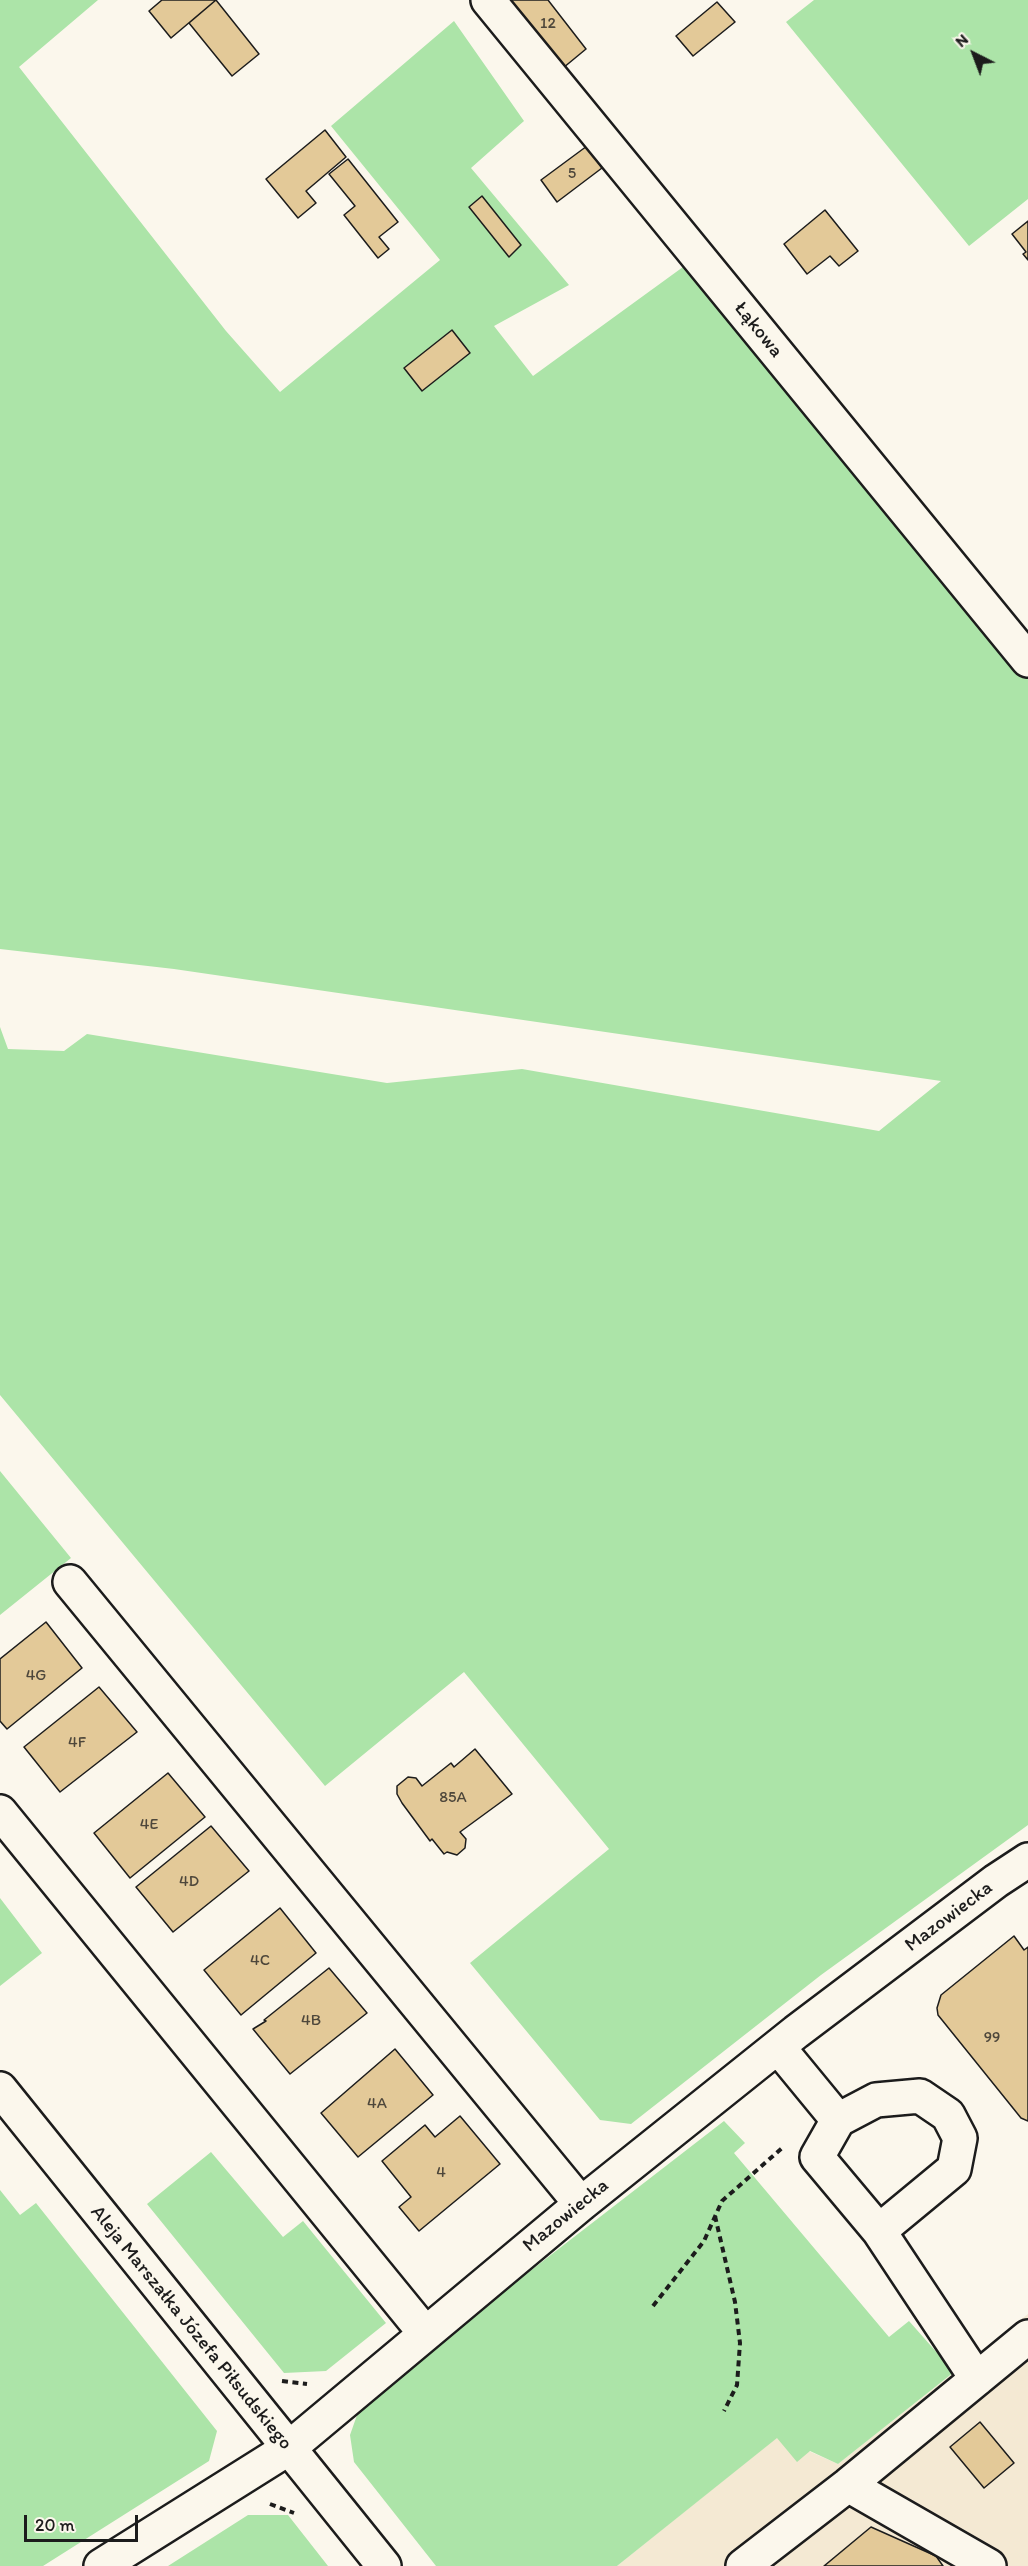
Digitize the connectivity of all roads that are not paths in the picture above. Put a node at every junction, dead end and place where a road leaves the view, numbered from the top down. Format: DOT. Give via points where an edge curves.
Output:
graph roads {
  1 [pos="488,0"];
  2 [pos="1028,660"];
  3 [pos="70,1582"];
  4 [pos="0,1812"];
  5 [pos="1028,1860"];
  6 [pos="778,2047"];
  7 [pos="0,2089"];
  8 [pos="838,2120"];
  9 [pos="581,2204"];
  10 [pos="879,2231"];
  11 [pos="425,2333"];
  12 [pos="1028,2337"];
  13 [pos="977,2379"];
  14 [pos="289,2448"];
  15 [pos="848,2485"];
  16 [pos="101,2566"];
  17 [pos="384,2566"];
  18 [pos="743,2566"];
  19 [pos="989,2566"];
  1 -- 2 [label="street, Łąkowa"];
  3 -- 9 [label="street"];
  4 -- 11 [label="street"];
  5 -- 6 [label="street, Mazowiecka"];
  6 -- 8 [label="street"];
  6 -- 9 [label="street, Mazowiecka"];
  7 -- 14 [label="street, Aleja Marszałka Józefa Piłsudskiego"];
  8 -- 10 [label="street" via="817,2157"];
  8 -- 10 [label="street" via="876,2100 920,2096 948,2115 960,2138 954,2169"];
  9 -- 11 [label="street, Mazowiecka"];
  10 -- 13 [label="street"];
  11 -- 14 [label="street, Mazowiecka"];
  12 -- 13 [label="street"];
  13 -- 15 [label="street"];
  14 -- 16 [label="street, Mazowiecka"];
  14 -- 17 [label="street, Aleja Marszałka Józefa Piłsudskiego"];
  15 -- 18 [label="street"];
  15 -- 19 [label="street"];
}
